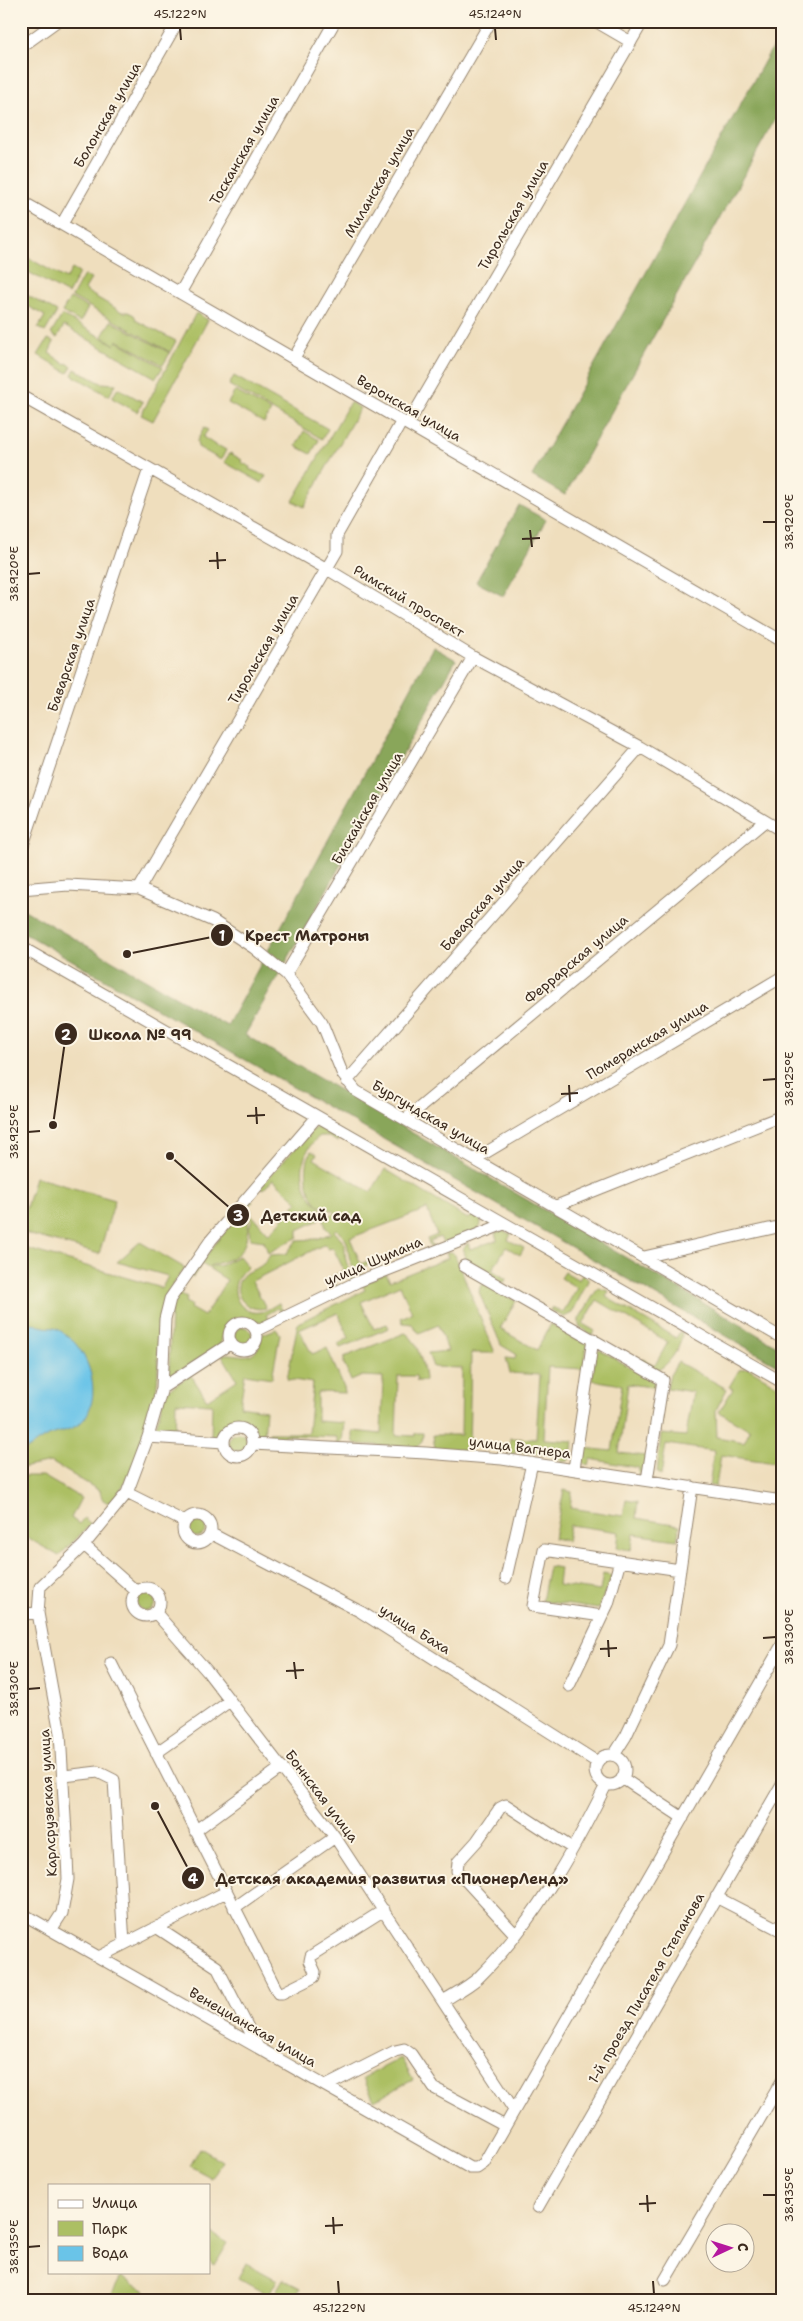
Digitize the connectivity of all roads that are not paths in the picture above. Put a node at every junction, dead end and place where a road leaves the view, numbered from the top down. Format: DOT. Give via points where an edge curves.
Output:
graph roads {
  1 [pos="57,21"];
  2 [pos="178,21"];
  3 [pos="335,21"];
  4 [pos="491,21"];
  5 [pos="595,21"];
  6 [pos="643,21"];
  7 [pos="631,42"];
  8 [pos="21,47"];
  9 [pos="21,201"];
  10 [pos="62,224"];
  11 [pos="180,293"];
  12 [pos="294,358"];
  13 [pos="21,396"];
  14 [pos="405,423"];
  15 [pos="149,469"];
  16 [pos="326,570"];
  17 [pos="782,641"];
  18 [pos="473,657"];
  19 [pos="640,747"];
  20 [pos="765,821"];
  21 [pos="782,830"];
  22 [pos="21,851"];
  23 [pos="21,889"];
  24 [pos="139,889"];
  25 [pos="21,947"];
  26 [pos="286,974"];
  27 [pos="782,977"];
  28 [pos="347,1081"];
  29 [pos="782,1116"];
  30 [pos="316,1118"];
  31 [pos="406,1119"];
  32 [pos="475,1159"];
  33 [pos="556,1206"];
  34 [pos="504,1224"];
  35 [pos="782,1226"];
  36 [pos="644,1257"];
  37 [pos="464,1266"];
  38 [pos="782,1327"];
  39 [pos="766,1329"];
  40 [pos="256,1332"];
  41 [pos="782,1338"];
  42 [pos="593,1339"];
  43 [pos="231,1343"];
  44 [pos="782,1382"];
  45 [pos="162,1388"];
  46 [pos="148,1438"];
  47 [pos="224,1442"];
  48 [pos="252,1444"];
  49 [pos="532,1463"];
  50 [pos="574,1469"];
  51 [pos="647,1480"];
  52 [pos="692,1487"];
  53 [pos="127,1493"];
  54 [pos="782,1501"];
  55 [pos="185,1522"];
  56 [pos="210,1533"];
  57 [pos="84,1545"];
  58 [pos="620,1561"];
  59 [pos="680,1570"];
  60 [pos="506,1578"];
  61 [pos="136,1591"];
  62 [pos="155,1612"];
  63 [pos="38,1613"];
  64 [pos="21,1614"];
  65 [pos="602,1616"];
  66 [pos="782,1645"];
  67 [pos="111,1663"];
  68 [pos="569,1686"];
  69 [pos="230,1701"];
  70 [pos="156,1753"];
  71 [pos="614,1755"];
  72 [pos="597,1762"];
  73 [pos="282,1768"];
  74 [pos="64,1776"];
  75 [pos="622,1778"];
  76 [pos="782,1784"];
  77 [pos="606,1785"];
  78 [pos="683,1818"];
  79 [pos="196,1831"];
  80 [pos="335,1837"];
  81 [pos="572,1848"];
  82 [pos="226,1892"];
  83 [pos="716,1897"];
  84 [pos="234,1908"];
  85 [pos="384,1910"];
  86 [pos="21,1913"];
  87 [pos="156,1928"];
  88 [pos="51,1930"];
  89 [pos="782,1932"];
  90 [pos="515,1934"];
  91 [pos="124,1944"];
  92 [pos="99,1957"];
  93 [pos="443,2001"];
  94 [pos="258,2047"];
  95 [pos="782,2081"];
  96 [pos="326,2086"];
  97 [pos="514,2110"];
  98 [pos="505,2126"];
  99 [pos="538,2207"];
  100 [pos="665,2280"];
  1 -- 8 [label="street"];
  2 -- 10 [label="street, Болонская улица"];
  3 -- 11 [label="street, Тосканская улица"];
  4 -- 12 [label="street, Миланская улица"];
  5 -- 7 [label="street"];
  6 -- 7 [label="street, Тирольская улица"];
  7 -- 14 [label="street, Тирольская улица"];
  9 -- 10 [label="street, Веронская улица"];
  10 -- 11 [label="street, Веронская улица"];
  11 -- 12 [label="street, Веронская улица"];
  12 -- 14 [label="street, Веронская улица"];
  13 -- 15 [label="street, Римский проспект"];
  14 -- 16 [label="street, Тирольская улица" via="337,535 338,548"];
  14 -- 17 [label="street, Веронская улица"];
  15 -- 16 [label="street, Римский проспект"];
  15 -- 22 [label="street, Баварская улица"];
  16 -- 18 [label="street, Римский проспект"];
  16 -- 24 [label="street, Тирольская улица"];
  18 -- 19 [label="street, Римский проспект"];
  18 -- 26 [label="street, Бискайская улица"];
  19 -- 20 [label="street, Римский проспект"];
  19 -- 28 [label="street, Баварская улица"];
  20 -- 21 [label="street, Римский проспект"];
  20 -- 31 [label="street, Феррарская улица"];
  23 -- 24 [label="street, Бургундская улица" via="68,885"];
  24 -- 26 [label="street, Бургундская улица" via="213,920"];
  25 -- 30 [label="street"];
  26 -- 28 [label="street, Бургундская улица" via="322,1023"];
  27 -- 32 [label="street, Померанская улица"];
  28 -- 31 [label="street, Бургундская улица" via="356,1091"];
  29 -- 33 [label="street"];
  30 -- 34 [label="street"];
  30 -- 45 [label="street" via="211,1240 170,1299 165,1319"];
  31 -- 32 [label="street, Бургундская улица"];
  32 -- 33 [label="street, Бургундская улица"];
  33 -- 36 [label="street, Бургундская улица"];
  34 -- 40 [label="street, улица Шумана" via="357,1282"];
  34 -- 44 [label="street"];
  35 -- 36 [label="street"];
  36 -- 39 [label="street, Бургундская улица"];
  37 -- 42 [label="street"];
  38 -- 39 [label="street"];
  39 -- 41 [label="street, Бургундская улица"];
  40 -- 43 [label="street" via="256,1341 251,1348 242,1350"];
  40 -- 43 [label="street" via="251,1324 238,1324 229,1334"];
  42 -- 50 [label="street"];
  42 -- 51 [label="street" via="663,1380"];
  43 -- 45 [label="street"];
  45 -- 46 [label="street"];
  46 -- 47 [label="street"];
  46 -- 53 [label="street"];
  47 -- 48 [label="street" via="229,1453 237,1456 246,1454"];
  47 -- 48 [label="street" via="228,1432 241,1429 249,1434"];
  48 -- 49 [label="street, улица Вагнера" via="426,1452"];
  49 -- 50 [label="street, улица Вагнера"];
  49 -- 60 [label="street"];
  50 -- 51 [label="street, улица Вагнера"];
  51 -- 52 [label="street, улица Вагнера"];
  52 -- 54 [label="street, улица Вагнера"];
  52 -- 59 [label="street"];
  53 -- 55 [label="street"];
  53 -- 57 [label="street"];
  55 -- 56 [label="street" via="191,1516 204,1517 210,1524"];
  55 -- 56 [label="street" via="185,1536 192,1542 205,1540"];
  56 -- 72 [label="street, улица Баха" via="361,1612"];
  57 -- 61 [label="street"];
  57 -- 63 [label="street" via="40,1587"];
  58 -- 59 [label="street"];
  58 -- 65 [label="street"];
  58 -- 65 [label="street" via="544,1550 533,1606"];
  59 -- 71 [label="street" via="669,1646"];
  61 -- 62 [label="street" via="144,1588 157,1593 160,1601"];
  61 -- 62 [label="street" via="132,1604 136,1612 145,1616"];
  62 -- 69 [label="street, Боннская улица"];
  63 -- 64 [label="street"];
  63 -- 74 [label="street, Карлсруэвская улица" via="55,1698"];
  65 -- 68 [label="street"];
  66 -- 78 [label="street"];
  67 -- 70 [label="street"];
  69 -- 70 [label="street"];
  69 -- 73 [label="street, Боннская улица"];
  70 -- 79 [label="street"];
  71 -- 72 [label="street" via="604,1756"];
  71 -- 75 [label="street" via="624,1765"];
  72 -- 77 [label="street" via="596,1775"];
  73 -- 79 [label="street"];
  73 -- 80 [label="street, Боннская улица"];
  74 -- 88 [label="street, Карлсруэвская улица" via="68,1879 62,1913"];
  74 -- 91 [label="street" via="98,1772 114,1780"];
  75 -- 77 [label="street" via="615,1784"];
  75 -- 78 [label="street"];
  76 -- 83 [label="street, 1-й проезд Писателя Степанова"];
  77 -- 81 [label="street"];
  78 -- 97 [label="street"];
  79 -- 82 [label="street"];
  80 -- 84 [label="street"];
  80 -- 85 [label="street, Боннская улица"];
  81 -- 90 [label="street" via="532,1913"];
  81 -- 90 [label="street" via="506,1805 458,1862 457,1871"];
  82 -- 84 [label="street"];
  82 -- 87 [label="street"];
  83 -- 89 [label="street"];
  83 -- 99 [label="street, 1-й проезд Писателя Степанова"];
  84 -- 85 [label="street" via="278,1993 314,1977 311,1956"];
  85 -- 93 [label="street, Боннская улица"];
  86 -- 88 [label="street, Венецианская улица"];
  87 -- 91 [label="street"];
  87 -- 94 [label="street" via="217,1967"];
  88 -- 92 [label="street, Венецианская улица"];
  90 -- 93 [label="street" via="477,1979"];
  91 -- 92 [label="street"];
  92 -- 94 [label="street, Венецианская улица"];
  93 -- 97 [label="street, Боннская улица"];
  94 -- 96 [label="street, Венецианская улица"];
  95 -- 100 [label="street"];
  96 -- 98 [label="street" via="404,2049 434,2088"];
  96 -- 98 [label="street, Венецианская улица" via="470,2168 484,2163"];
  97 -- 98 [label="street"];
}
